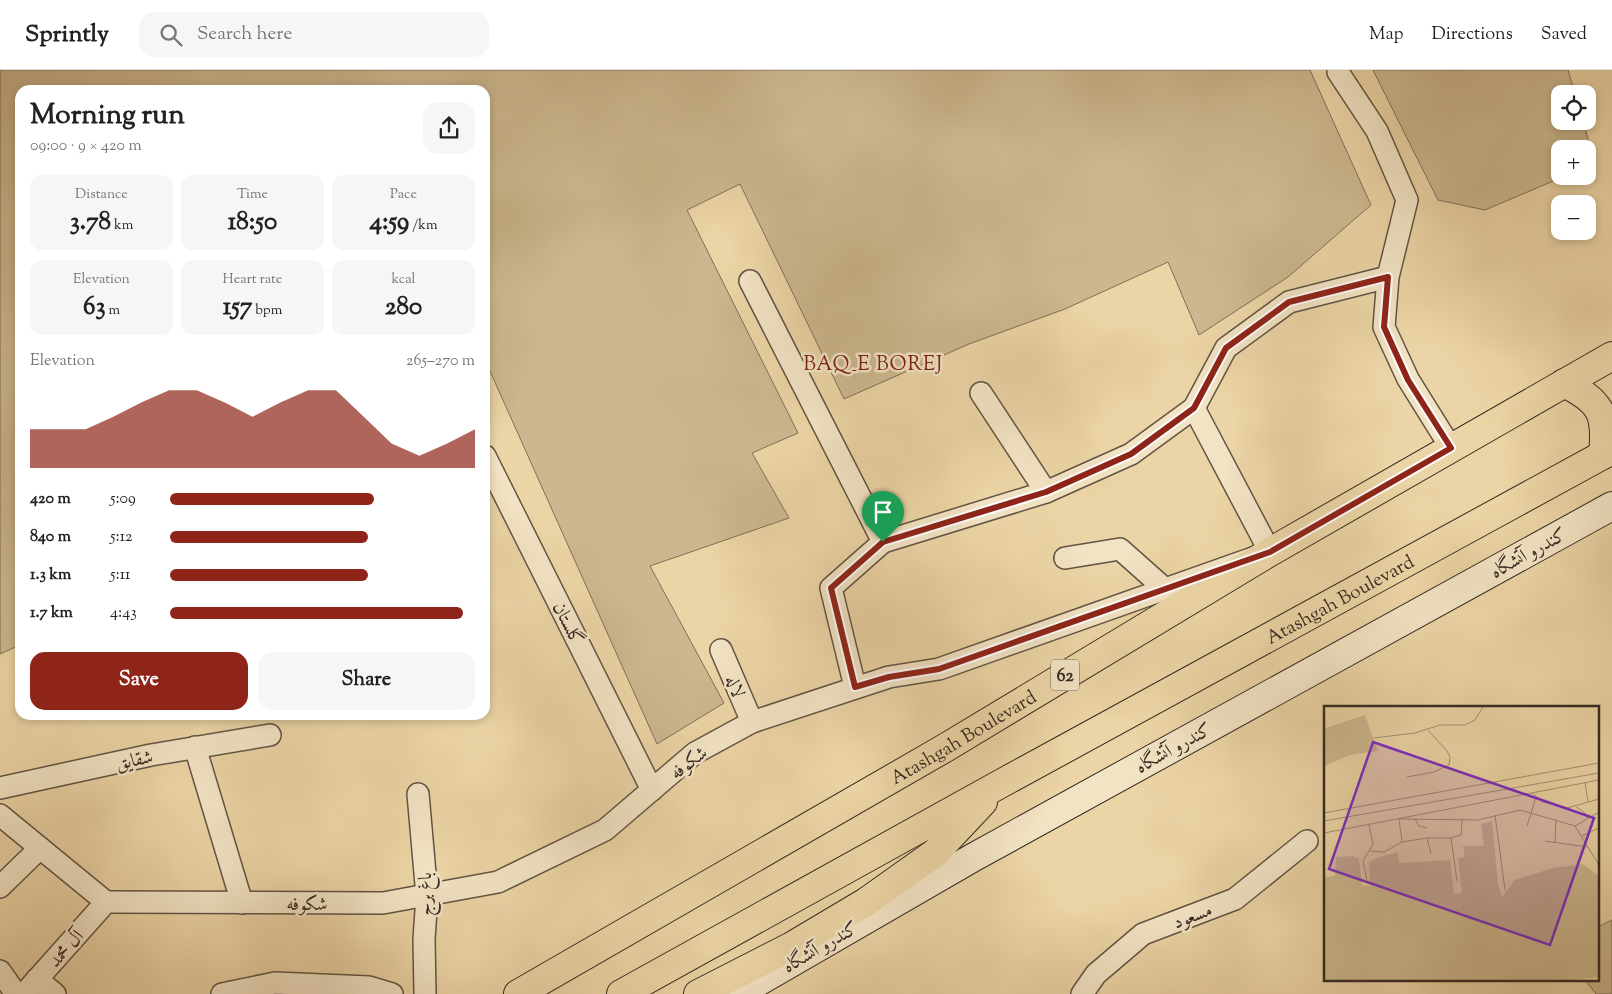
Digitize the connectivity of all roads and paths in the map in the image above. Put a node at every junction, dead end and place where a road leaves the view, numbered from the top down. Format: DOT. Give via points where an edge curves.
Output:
graph roads {
  1 [pos="1338,72"];
  2 [pos="1388,277"];
  3 [pos="750,281"];
  4 [pos="1612,356"];
  5 [pos="1564,383"];
  6 [pos="981,393"];
  7 [pos="1194,408"];
  8 [pos="1451,448"];
  9 [pos="1607,453"];
  10 [pos="490,466"];
  11 [pos="1046,492"];
  12 [pos="1612,506"];
  13 [pos="883,542"];
  14 [pos="1270,552"];
  15 [pos="1066,558"];
  16 [pos="1165,589"];
  17 [pos="721,650"];
  18 [pos="855,687"];
  19 [pos="752,722"];
  20 [pos="270,735"];
  21 [pos="195,747"];
  22 [pos="1002,783"];
  23 [pos="0,788"];
  24 [pos="652,790"];
  25 [pos="418,794"];
  26 [pos="0,815"];
  27 [pos="1307,841"];
  28 [pos="40,848"];
  29 [pos="0,887"];
  30 [pos="427,896"];
  31 [pos="106,902"];
  32 [pos="242,903"];
  33 [pos="0,971"];
  34 [pos="31,987"];
  35 [pos="16,994"];
  36 [pos="55,994"];
  37 [pos="222,994"];
  38 [pos="392,994"];
  39 [pos="425,994"];
  40 [pos="518,994"];
  41 [pos="621,994"];
  42 [pos="698,994"];
  43 [pos="737,994"];
  44 [pos="1082,994"];
  1 -- 2 [label="street" via="1377,131 1407,200"];
  2 -- 7 [label="street" via="1289,302 1226,348"];
  2 -- 8 [label="street" via="1384,327 1408,380"];
  3 -- 13 [label="street"];
  4 -- 5 [label="main road, Atashgah Boulevard / 62"];
  5 -- 8 [label="main road, Atashgah Boulevard / 62"];
  5 -- 9 [label="main road" via="1584,393 1598,407"];
  6 -- 11 [label="street"];
  7 -- 11 [label="street" via="1131,454"];
  7 -- 14 [label="street"];
  8 -- 14 [label="main road, Atashgah Boulevard / 62"];
  9 -- 22 [label="main road, Atashgah Boulevard"];
  10 -- 24 [label="street, گلستان"];
  11 -- 13 [label="street"];
  12 -- 43 [label="main road, کندرو آتشگاه" via="974,857"];
  13 -- 18 [label="street" via="831,588"];
  14 -- 16 [label="street, شکوفه"];
  14 -- 40 [label="main road, Atashgah Boulevard / 62" via="945,748"];
  15 -- 16 [label="street" via="1120,549"];
  16 -- 18 [label="street, شکوفه" via="939,669 889,677"];
  17 -- 19 [label="street, لاله"];
  18 -- 19 [label="street, شکوفه"];
  19 -- 24 [label="street, شکوفه" via="695,753"];
  20 -- 21 [label="street, شقایق"];
  21 -- 23 [label="street, شقایق"];
  21 -- 32 [label="street"];
  22 -- 41 [label="main road, Atashgah Boulevard"];
  22 -- 42 [label="main road" via="935,853 866,902 792,946"];
  24 -- 30 [label="street, شکوفه" via="605,830 498,882"];
  25 -- 30 [label="street, باغ برج"];
  26 -- 28 [label="street"];
  27 -- 44 [label="street, مسعود" via="1235,899 1143,934 1096,974"];
  28 -- 29 [label="street"];
  28 -- 31 [label="street"];
  30 -- 32 [label="street, شکوفه" via="383,903"];
  30 -- 39 [label="street, باغ برج"];
  31 -- 32 [label="street, شکوفه"];
  31 -- 34 [label="street, آل محمد"];
  33 -- 35 [label="street"];
  34 -- 36 [label="street"];
  37 -- 38 [label="street" via="275,982 369,987"];
}
